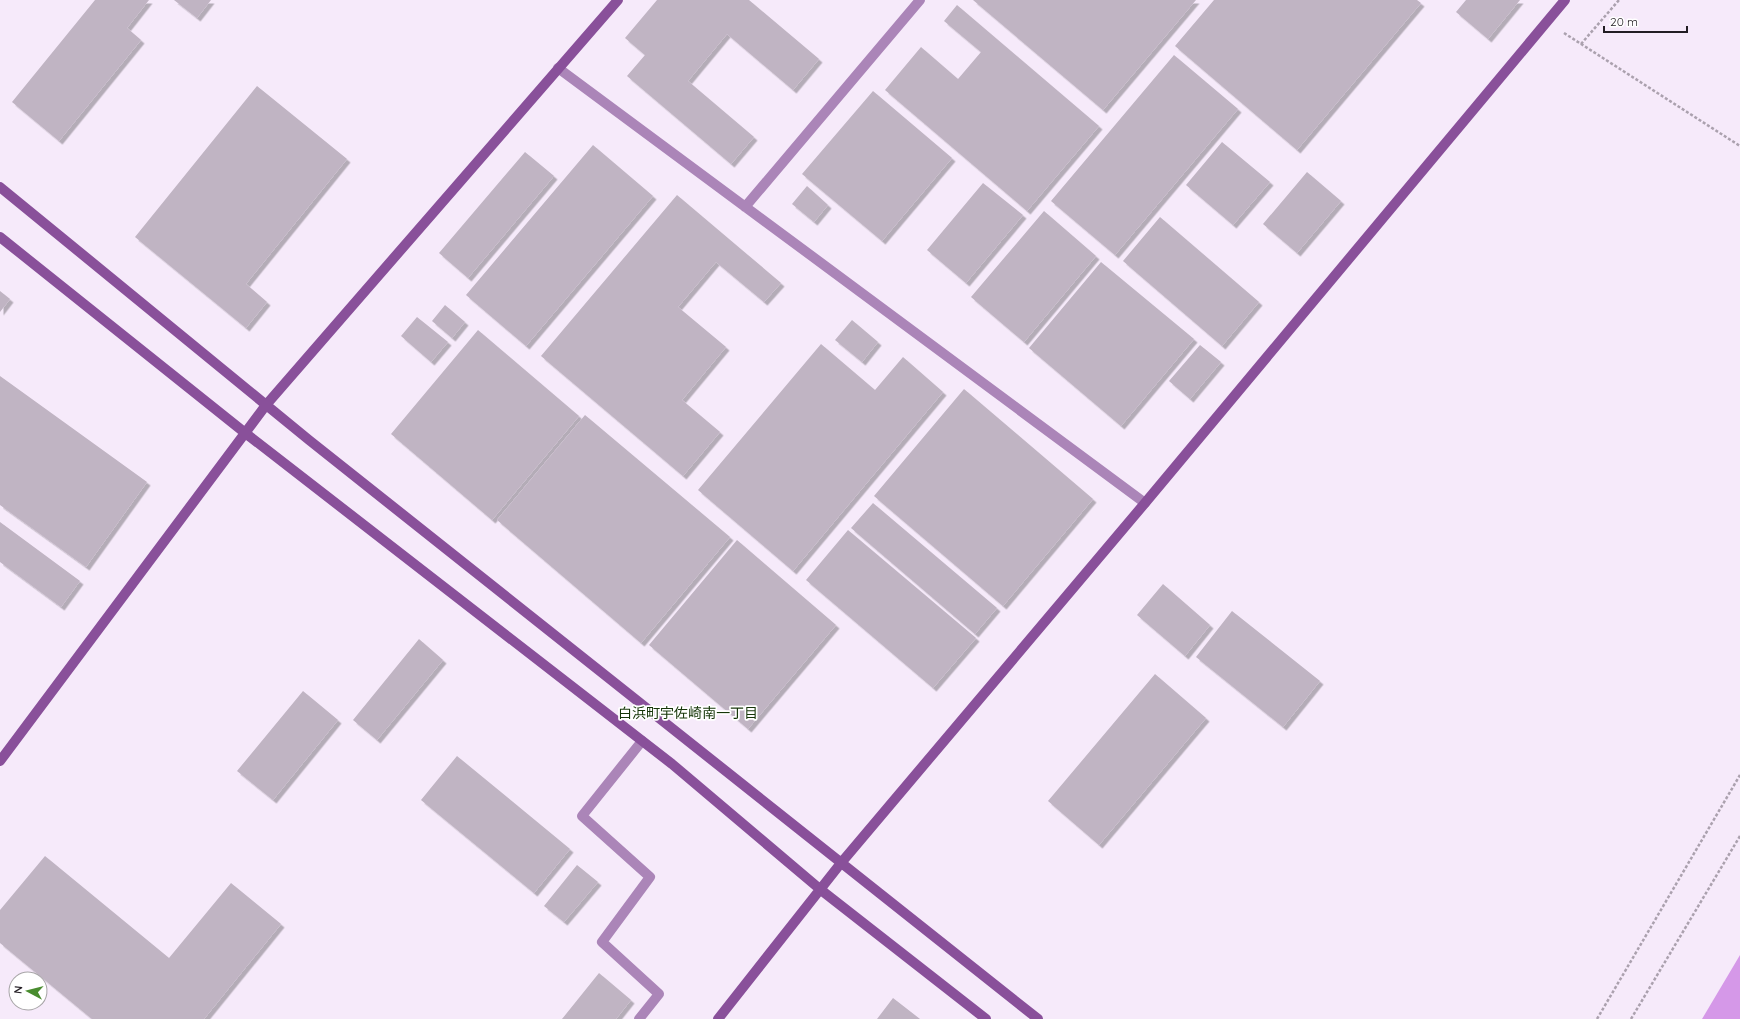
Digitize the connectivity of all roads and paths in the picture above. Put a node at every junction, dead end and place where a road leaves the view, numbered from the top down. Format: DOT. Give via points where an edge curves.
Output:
graph roads {
  1 [pos="920,0"];
  2 [pos="1565,0"];
  3 [pos="1619,0"];
  4 [pos="612,2"];
  5 [pos="1546,22"];
  6 [pos="1581,44"];
  7 [pos="558,68"];
  8 [pos="1740,146"];
  9 [pos="0,186"];
  10 [pos="745,207"];
  11 [pos="0,237"];
  12 [pos="266,405"];
  13 [pos="244,432"];
  14 [pos="1145,503"];
  15 [pos="642,741"];
  16 [pos="0,761"];
  17 [pos="1740,775"];
  18 [pos="1740,836"];
  19 [pos="841,863"];
  20 [pos="821,890"];
  21 [pos="639,1019"];
  22 [pos="718,1019"];
  23 [pos="986,1019"];
  24 [pos="1038,1019"];
  25 [pos="1597,1019"];
  26 [pos="1631,1019"];
  1 -- 10 [label="street"];
  2 -- 5 [label="street"];
  3 -- 6 [label="path"];
  4 -- 7 [label="street"];
  5 -- 6 [label="path"];
  5 -- 14 [label="street"];
  6 -- 8 [label="path"];
  7 -- 10 [label="street"];
  7 -- 12 [label="street"];
  9 -- 12 [label="street"];
  10 -- 14 [label="street"];
  11 -- 13 [label="street"];
  12 -- 13 [label="street"];
  12 -- 19 [label="street"];
  13 -- 15 [label="street"];
  13 -- 16 [label="street"];
  14 -- 19 [label="street"];
  15 -- 20 [label="street"];
  15 -- 21 [label="street" via="582,816 650,876 602,942 659,994"];
  17 -- 25 [label="path"];
  18 -- 26 [label="path"];
  19 -- 20 [label="street"];
  19 -- 24 [label="street"];
  20 -- 22 [label="street"];
  20 -- 23 [label="street"];
}
